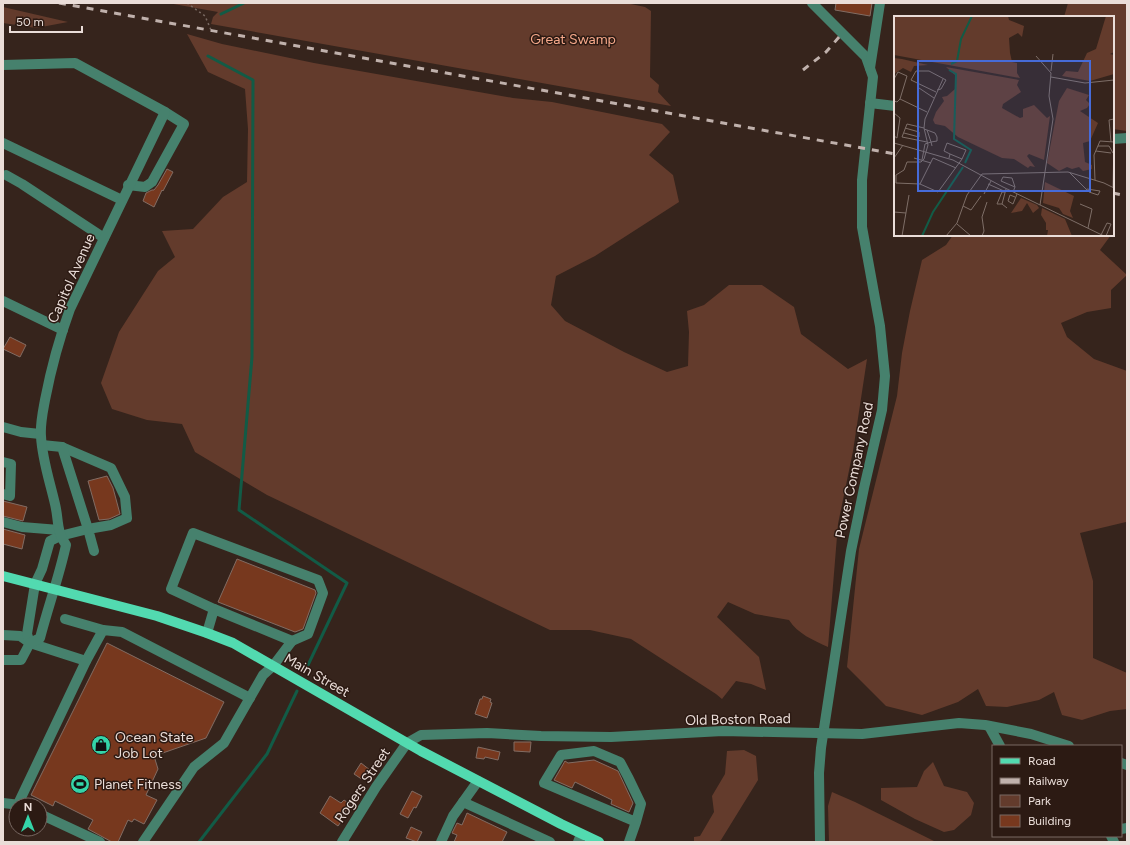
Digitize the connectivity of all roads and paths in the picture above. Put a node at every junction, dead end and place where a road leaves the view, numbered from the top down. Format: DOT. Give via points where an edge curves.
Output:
graph roads {
  1 [pos="187,3"];
  2 [pos="812,3"];
  3 [pos="880,3"];
  4 [pos="210,30"];
  5 [pos="3,65"];
  6 [pos="870,68"];
  7 [pos="870,103"];
  8 [pos="894,106"];
  9 [pos="165,112"];
  10 [pos="1127,138"];
  11 [pos="1114,139"];
  12 [pos="3,143"];
  13 [pos="6,175"];
  14 [pos="128,185"];
  15 [pos="122,200"];
  16 [pos="104,238"];
  17 [pos="3,301"];
  18 [pos="63,330"];
  19 [pos="3,427"];
  20 [pos="40,434"];
  21 [pos="42,445"];
  22 [pos="62,447"];
  23 [pos="3,462"];
  24 [pos="3,494"];
  25 [pos="3,522"];
  26 [pos="88,529"];
  27 [pos="59,533"];
  28 [pos="94,551"];
  29 [pos="3,576"];
  30 [pos="35,584"];
  31 [pos="54,589"];
  32 [pos="214,609"];
  33 [pos="65,619"];
  34 [pos="103,630"];
  35 [pos="208,633"];
  36 [pos="3,635"];
  37 [pos="292,641"];
  38 [pos="30,644"];
  39 [pos="3,660"];
  40 [pos="86,661"];
  41 [pos="273,666"];
  42 [pos="250,698"];
  43 [pos="989,726"];
  44 [pos="824,733"];
  45 [pos="593,736"];
  46 [pos="407,744"];
  47 [pos="999,745"];
  48 [pos="1066,745"];
  49 [pos="594,751"];
  50 [pos="478,781"];
  51 [pos="22,797"];
  52 [pos="463,802"];
  53 [pos="48,818"];
  54 [pos="636,822"];
  55 [pos="580,838"];
  56 [pos="100,842"];
  57 [pos="142,842"];
  58 [pos="342,842"];
  59 [pos="441,842"];
  60 [pos="550,842"];
  61 [pos="599,842"];
  62 [pos="629,842"];
  63 [pos="820,842"];
  1 -- 4 [label="path" via="205,16"];
  2 -- 6 [label="street" via="866,57"];
  3 -- 6 [label="street"];
  5 -- 9 [label="street" via="75,63"];
  6 -- 7 [label="street, Power Company Road" via="873,76"];
  7 -- 8 [label="street"];
  7 -- 44 [label="street, Power Company Road" via="862,180 862,226 880,326 885,376 882,410 852,551"];
  9 -- 14 [label="street, Capitol Avenue"];
  9 -- 14 [label="street" via="184,124 152,182 145,187"];
  10 -- 11 [label="street"];
  12 -- 15 [label="street"];
  13 -- 16 [label="street"];
  14 -- 15 [label="street, Capitol Avenue"];
  15 -- 16 [label="street, Capitol Avenue"];
  16 -- 18 [label="street, Capitol Avenue" via="70,309"];
  17 -- 18 [label="street"];
  18 -- 20 [label="street, Capitol Avenue" via="49,380"];
  19 -- 20 [label="street"];
  20 -- 21 [label="street, Capitol Avenue"];
  21 -- 22 [label="street"];
  21 -- 27 [label="street, Capitol Avenue"];
  22 -- 26 [label="street"];
  22 -- 26 [label="street" via="111,468 125,497 127,518 111,526"];
  23 -- 24 [label="street" via="11,464 10,496"];
  25 -- 27 [label="street"];
  26 -- 27 [label="street"];
  26 -- 28 [label="street"];
  27 -- 30 [label="street" via="50,541"];
  27 -- 31 [label="street, Capitol Avenue" via="66,545 61,571"];
  29 -- 30 [label="main road, Main Street"];
  30 -- 31 [label="main road, Main Street"];
  30 -- 38 [label="street" via="27,634"];
  31 -- 35 [label="main road, Main Street" via="157,616"];
  31 -- 38 [label="street, Capitol Avenue" via="40,638"];
  32 -- 35 [label="street"];
  32 -- 37 [label="street"];
  32 -- 37 [label="street" via="171,589 193,533 318,580 323,593 308,634"];
  33 -- 34 [label="street"];
  34 -- 40 [label="street"];
  34 -- 42 [label="street" via="122,632"];
  35 -- 41 [label="main road, Main Street"];
  36 -- 38 [label="street" via="20,636"];
  37 -- 41 [label="street"];
  38 -- 39 [label="street, Capitol Avenue" via="21,660"];
  38 -- 40 [label="street"];
  40 -- 51 [label="street"];
  41 -- 42 [label="street" via="263,675"];
  41 -- 46 [label="main road, Main Street"];
  42 -- 57 [label="street" via="224,743 194,767"];
  43 -- 44 [label="street, Old Boston Road" via="959,723 862,734"];
  43 -- 47 [label="street"];
  43 -- 48 [label="street, Old Boston Road" via="1031,734"];
  44 -- 45 [label="street, Old Boston Road" via="723,731"];
  44 -- 63 [label="street, Power Company Road" via="819,773"];
  45 -- 46 [label="street, Old Boston Road" via="442,734 421,735"];
  45 -- 49 [label="street"];
  46 -- 50 [label="main road, Main Street"];
  46 -- 58 [label="street, Rogers Street" via="376,787"];
  49 -- 54 [label="street" via="620,762 640,804"];
  49 -- 54 [label="street" via="561,755 544,783"];
  50 -- 52 [label="street"];
  50 -- 55 [label="main road, Main Street"];
  52 -- 59 [label="street" via="453,816"];
  52 -- 60 [label="street"];
  53 -- 56 [label="street"];
  54 -- 62 [label="street"];
  55 -- 61 [label="main road, Main Street"];
}
